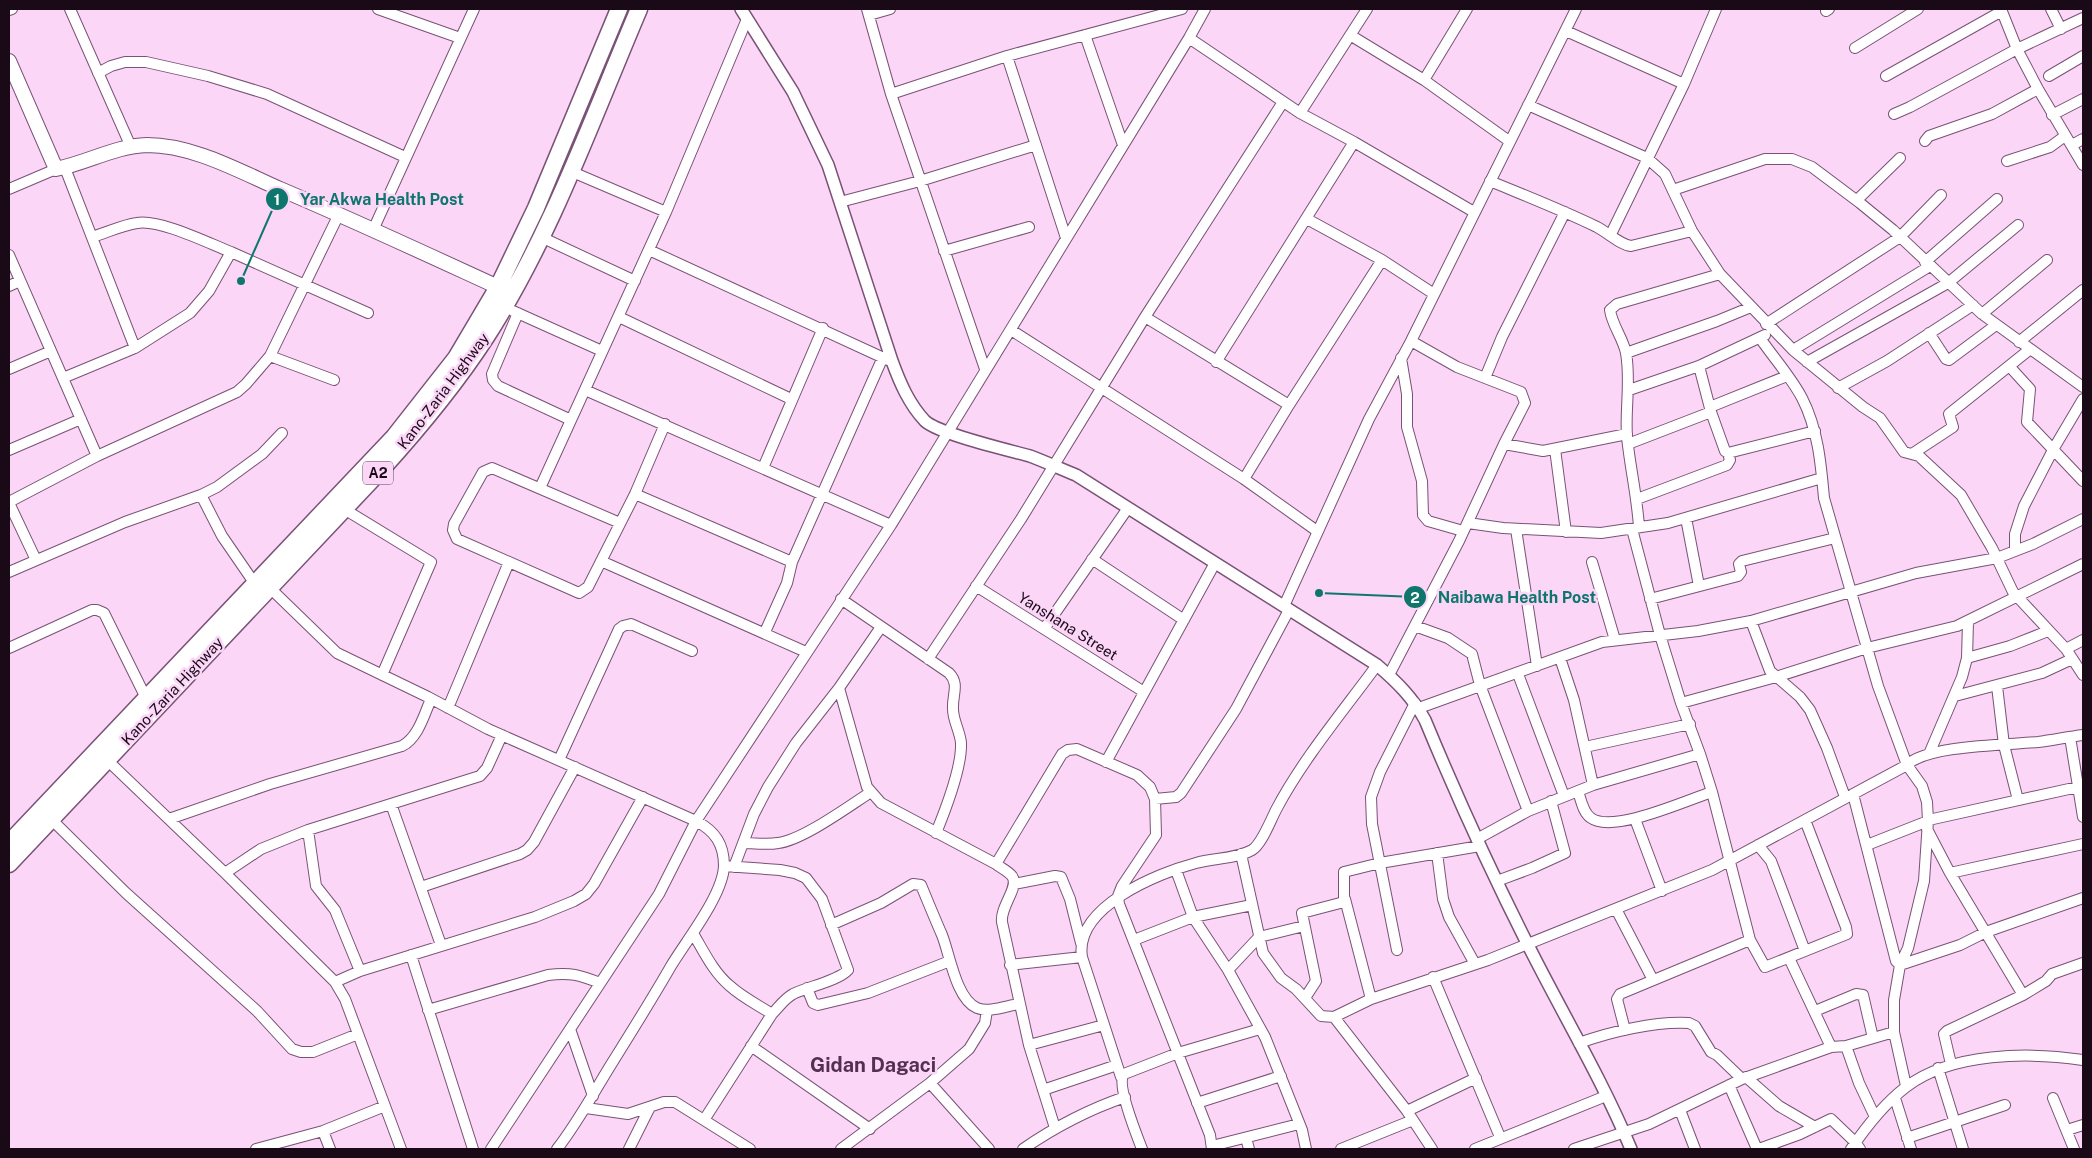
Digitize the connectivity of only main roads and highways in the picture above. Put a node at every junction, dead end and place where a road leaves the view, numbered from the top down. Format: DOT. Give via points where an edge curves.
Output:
graph roads {
  1 [pos="619,9"];
  2 [pos="639,9"];
  3 [pos="9,61"];
  4 [pos="498,288"];
  5 [pos="262,586"];
  6 [pos="9,842"];
  7 [pos="9,864"];
  1 -- 4 [label="highway, Kano-Zaria Highway / A2" via="536,208"];
  2 -- 5 [label="highway, Kano-Zaria Highway / A2" via="511,310 487,336 414,434 344,509"];
  3 -- 4 [label="main road" via="60,169 131,147 161,146 183,150 339,214"];
  4 -- 5 [label="highway, Kano-Zaria Highway / A2" via="456,358 417,409"];
  5 -- 6 [label="highway, Kano-Zaria Highway / A2" via="146,698"];
  5 -- 7 [label="highway, Kano-Zaria Highway / A2"];
}
